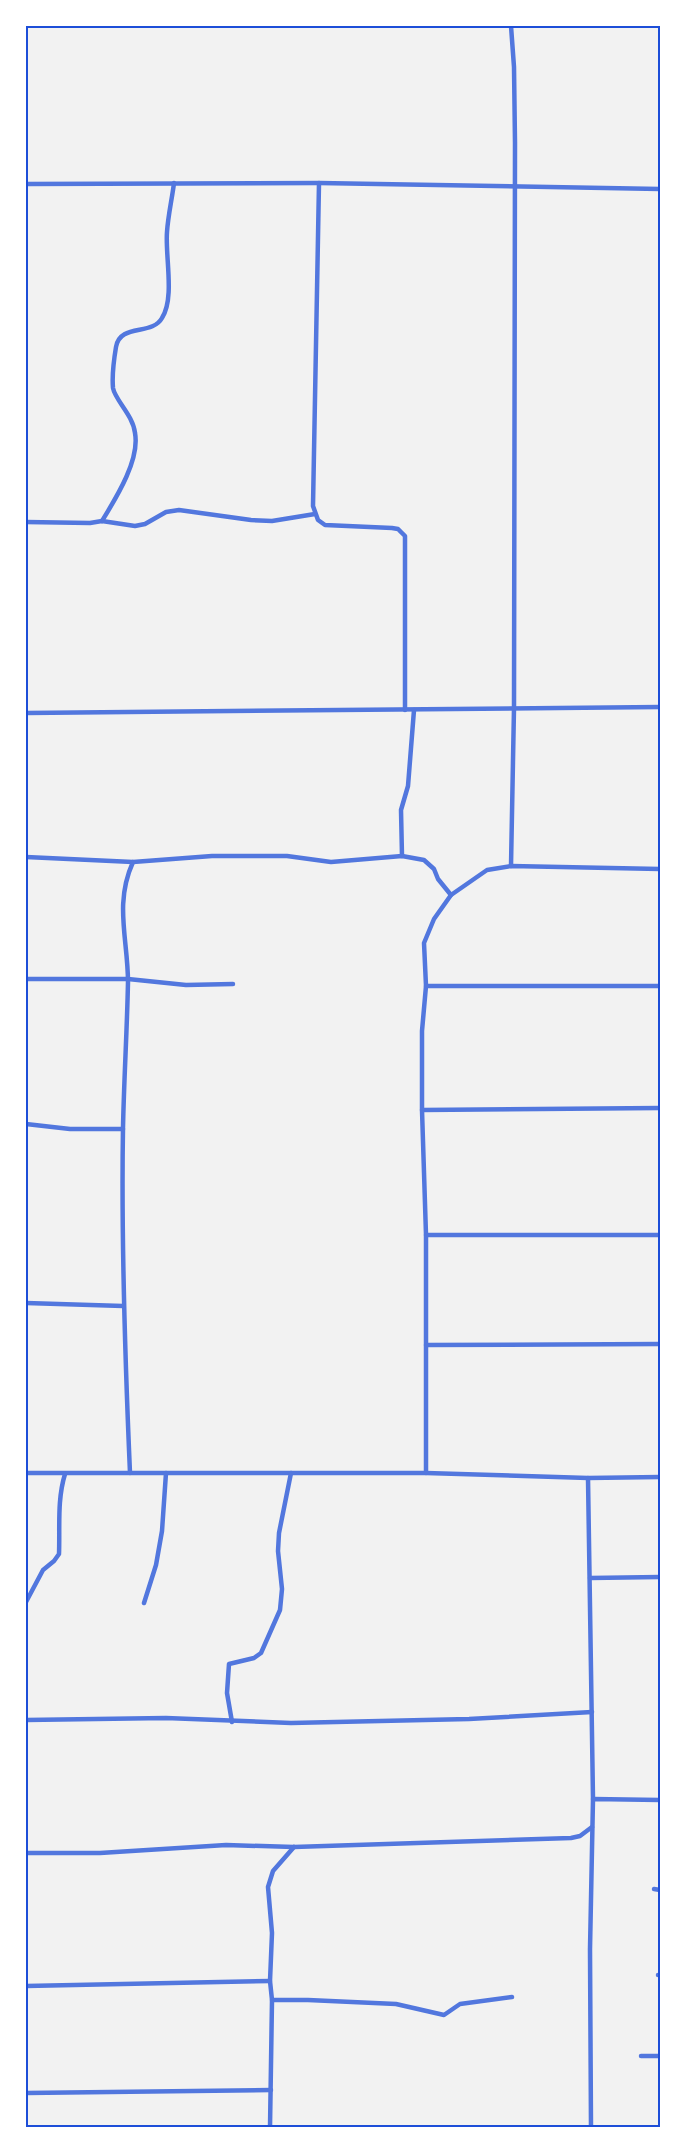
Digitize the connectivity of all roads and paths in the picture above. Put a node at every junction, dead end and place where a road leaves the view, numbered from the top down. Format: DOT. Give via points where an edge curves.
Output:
graph roads {
  1 [pos="511,26"];
  2 [pos="174,183"];
  3 [pos="319,183"];
  4 [pos="26,184"];
  5 [pos="514,188"];
  6 [pos="660,189"];
  7 [pos="315,514"];
  8 [pos="102,521"];
  9 [pos="26,522"];
  10 [pos="660,707"];
  11 [pos="514,708"];
  12 [pos="405,710"];
  13 [pos="414,710"];
  14 [pos="26,713"];
  15 [pos="402,856"];
  16 [pos="26,857"];
  17 [pos="133,862"];
  18 [pos="511,866"];
  19 [pos="660,869"];
  20 [pos="452,895"];
  21 [pos="26,979"];
  22 [pos="128,979"];
  23 [pos="233,984"];
  24 [pos="426,986"];
  25 [pos="660,986"];
  26 [pos="660,1108"];
  27 [pos="422,1110"];
  28 [pos="26,1124"];
  29 [pos="123,1129"];
  30 [pos="426,1235"];
  31 [pos="660,1235"];
  32 [pos="26,1303"];
  33 [pos="123,1306"];
  34 [pos="660,1344"];
  35 [pos="426,1345"];
  36 [pos="26,1473"];
  37 [pos="130,1473"];
  38 [pos="166,1473"];
  39 [pos="291,1473"];
  40 [pos="426,1473"];
  41 [pos="65,1474"];
  42 [pos="660,1477"];
  43 [pos="588,1478"];
  44 [pos="660,1577"];
  45 [pos="590,1578"];
  46 [pos="26,1602"];
  47 [pos="144,1603"];
  48 [pos="592,1712"];
  49 [pos="26,1720"];
  50 [pos="232,1722"];
  51 [pos="593,1799"];
  52 [pos="660,1800"];
  53 [pos="592,1827"];
  54 [pos="294,1847"];
  55 [pos="26,1853"];
  56 [pos="654,1889"];
  57 [pos="660,1890"];
  58 [pos="270,1981"];
  59 [pos="26,1986"];
  60 [pos="512,1997"];
  61 [pos="272,2000"];
  62 [pos="641,2056"];
  63 [pos="660,2056"];
  64 [pos="271,2090"];
  65 [pos="26,2093"];
  66 [pos="270,2127"];
  67 [pos="591,2127"];
  1 -- 5 [label="street"];
  2 -- 3 [label="street"];
  2 -- 4 [label="street"];
  2 -- 8 [label="street" via="167,233 166,311 160,322 125,333 116,348 113,389 131,419 136,444 129,468"];
  3 -- 5 [label="street"];
  3 -- 7 [label="street"];
  5 -- 6 [label="street"];
  5 -- 11 [label="street"];
  7 -- 8 [label="street" via="272,521 179,510 135,526"];
  7 -- 12 [label="street" via="325,525 392,528 405,536"];
  8 -- 9 [label="street"];
  10 -- 11 [label="street"];
  11 -- 13 [label="street"];
  11 -- 18 [label="street"];
  12 -- 13 [label="street"];
  12 -- 14 [label="street"];
  13 -- 15 [label="street" via="408,786 401,810"];
  15 -- 17 [label="street" via="331,862 287,856"];
  15 -- 20 [label="street" via="424,860"];
  16 -- 17 [label="street"];
  17 -- 22 [label="street" via="125,879 123,900"];
  18 -- 19 [label="street"];
  18 -- 20 [label="street" via="487,870"];
  20 -- 24 [label="street" via="434,919 424,943"];
  21 -- 22 [label="street"];
  22 -- 23 [label="street" via="186,985"];
  22 -- 29 [label="street"];
  24 -- 25 [label="street"];
  24 -- 27 [label="street"];
  26 -- 27 [label="street"];
  27 -- 30 [label="street"];
  28 -- 29 [label="street"];
  29 -- 33 [label="street"];
  30 -- 31 [label="street"];
  30 -- 35 [label="street"];
  32 -- 33 [label="street"];
  33 -- 37 [label="street"];
  34 -- 35 [label="street"];
  35 -- 40 [label="street"];
  36 -- 41 [label="street"];
  37 -- 38 [label="street"];
  37 -- 41 [label="street"];
  38 -- 39 [label="street"];
  38 -- 47 [label="street" via="162,1531"];
  39 -- 40 [label="street"];
  39 -- 50 [label="street" via="279,1533 280,1610 261,1653 229,1665 227,1693"];
  40 -- 43 [label="street"];
  41 -- 46 [label="street" via="59,1499 59,1554 43,1570"];
  42 -- 43 [label="street"];
  43 -- 45 [label="street"];
  44 -- 45 [label="street"];
  45 -- 48 [label="street"];
  48 -- 50 [label="street" via="458,1719"];
  48 -- 51 [label="street"];
  49 -- 50 [label="street" via="166,1718"];
  51 -- 52 [label="street"];
  51 -- 53 [label="street"];
  53 -- 54 [label="street" via="571,1838"];
  53 -- 67 [label="street"];
  54 -- 55 [label="street" via="225,1845"];
  54 -- 58 [label="street" via="273,1872 268,1887 272,1933"];
  56 -- 57 [label="street"];
  58 -- 59 [label="street"];
  58 -- 61 [label="street"];
  60 -- 61 [label="street" via="460,2004 444,2015 396,2004"];
  61 -- 64 [label="street"];
  62 -- 63 [label="street"];
  64 -- 65 [label="street"];
  64 -- 66 [label="street"];
}
